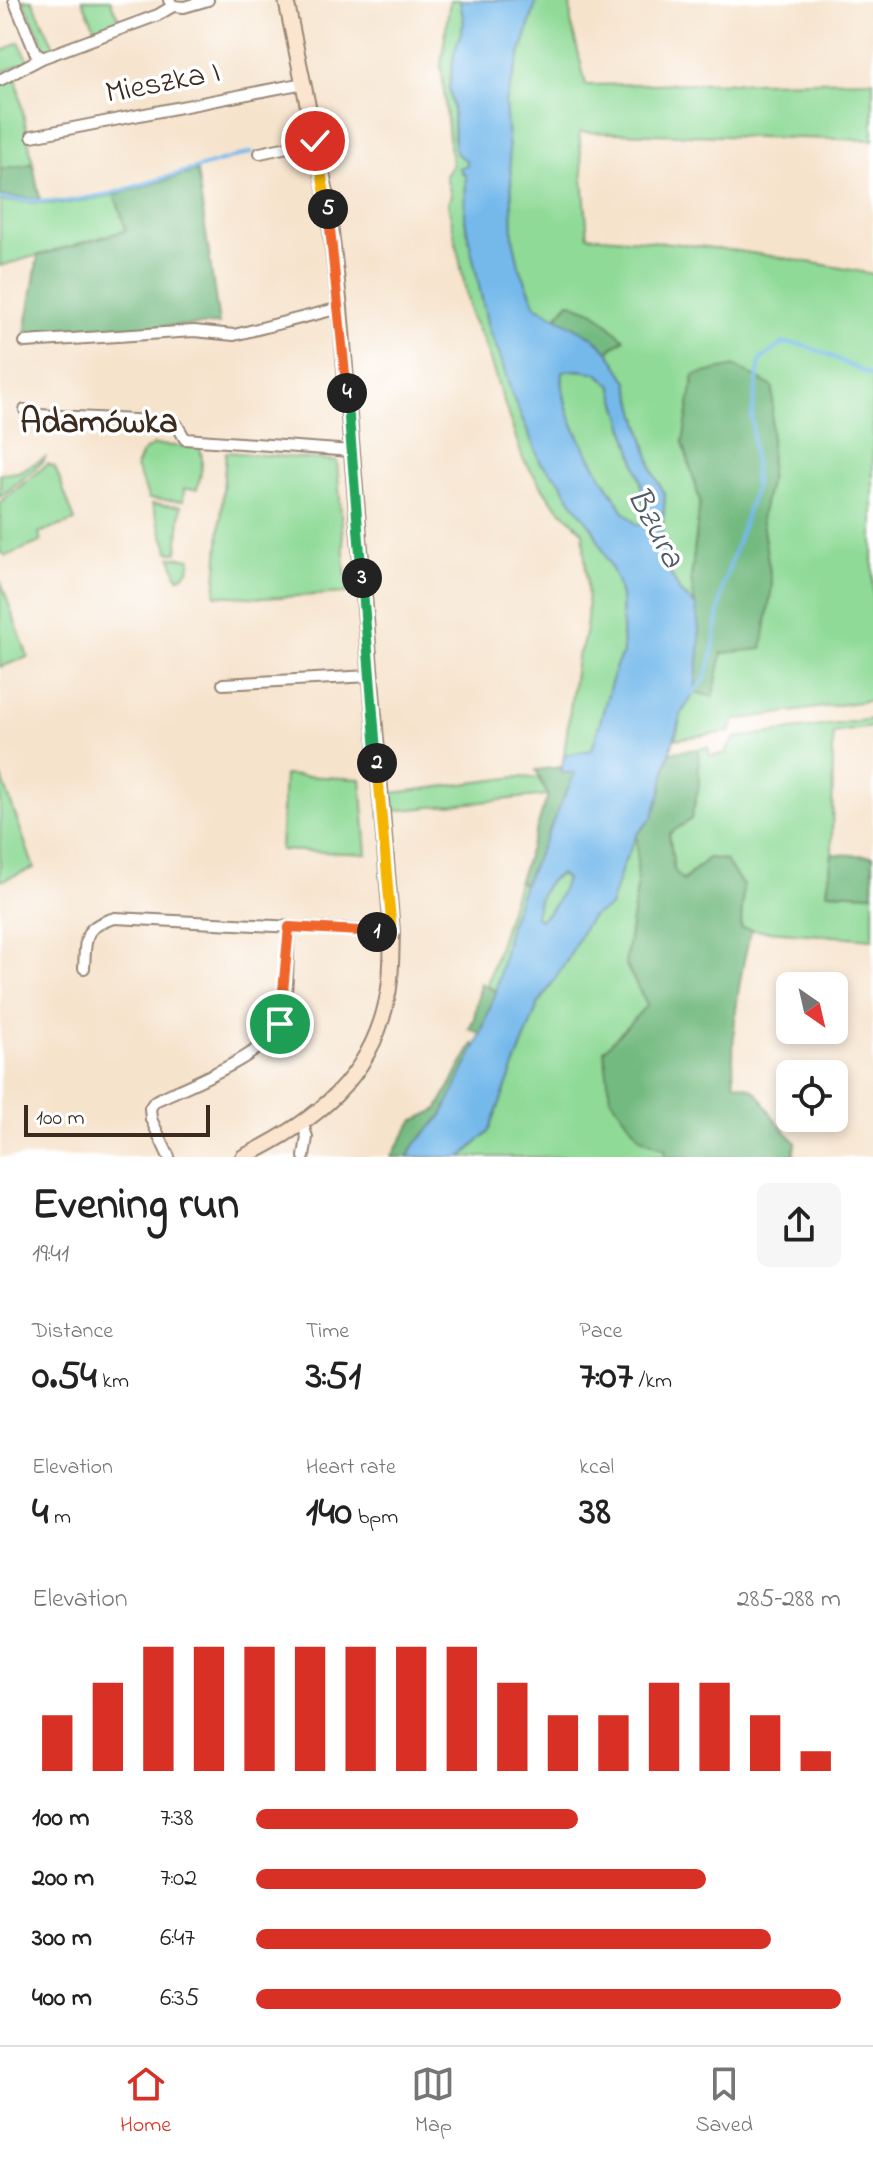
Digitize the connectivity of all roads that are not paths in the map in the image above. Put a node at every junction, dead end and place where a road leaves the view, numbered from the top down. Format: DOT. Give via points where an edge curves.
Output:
graph roads {
  1 [pos="14,0"];
  2 [pos="208,0"];
  3 [pos="286,0"];
  4 [pos="171,3"];
  5 [pos="42,58"];
  6 [pos="0,80"];
  7 [pos="304,83"];
  8 [pos="32,136"];
  9 [pos="315,141"];
  10 [pos="260,153"];
  11 [pos="340,308"];
  12 [pos="25,342"];
  13 [pos="25,410"];
  14 [pos="352,451"];
  15 [pos="370,676"];
  16 [pos="223,684"];
  17 [pos="289,927"];
  18 [pos="392,932"];
  19 [pos="84,968"];
  20 [pos="303,1125"];
  21 [pos="169,1157"];
  22 [pos="243,1157"];
  23 [pos="304,1157"];
  1 -- 5 [label="street"];
  2 -- 4 [label="street" via="184,7"];
  3 -- 7 [label="street"];
  4 -- 5 [label="street" via="158,15"];
  5 -- 6 [label="street"];
  7 -- 8 [label="street, Mieszka I"];
  7 -- 9 [label="street"];
  9 -- 10 [label="street"];
  9 -- 11 [label="street"];
  11 -- 12 [label="street" via="234,335 194,331"];
  11 -- 14 [label="street"];
  13 -- 14 [label="street" via="172,422 185,439"];
  14 -- 15 [label="street"];
  15 -- 16 [label="street"];
  15 -- 18 [label="street"];
  17 -- 18 [label="street"];
  17 -- 19 [label="street" via="115,918 86,935"];
  17 -- 21 [label="street" via="283,1010 274,1035 252,1053 150,1108"];
  18 -- 20 [label="street" via="388,995 371,1045 342,1089"];
  20 -- 22 [label="street"];
  20 -- 23 [label="street"];
}
